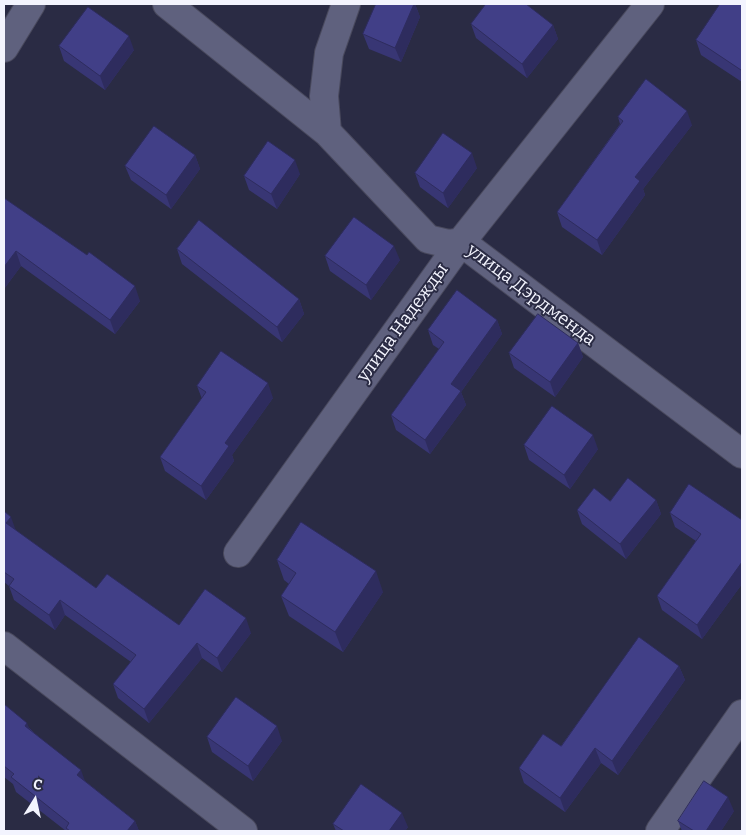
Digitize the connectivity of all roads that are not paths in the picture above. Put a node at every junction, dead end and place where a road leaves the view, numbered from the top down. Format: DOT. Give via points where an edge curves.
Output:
graph roads {
  1 [pos="31,4"];
  2 [pos="167,4"];
  3 [pos="346,4"];
  4 [pos="650,4"];
  5 [pos="4,48"];
  6 [pos="327,132"];
  7 [pos="461,242"];
  8 [pos="742,454"];
  9 [pos="238,553"];
  10 [pos="4,646"];
  11 [pos="742,714"];
  12 [pos="243,831"];
  13 [pos="660,831"];
  1 -- 5 [label="street"];
  2 -- 6 [label="street, улица Дэрдменда"];
  3 -- 6 [label="street" via="329,53 324,96"];
  4 -- 7 [label="street, улица Надежды"];
  6 -- 7 [label="street, улица Дэрдменда" via="428,239 449,244"];
  7 -- 8 [label="street, улица Дэрдменда"];
  7 -- 9 [label="street, улица Надежды"];
  10 -- 12 [label="street"];
  11 -- 13 [label="street"];
}
